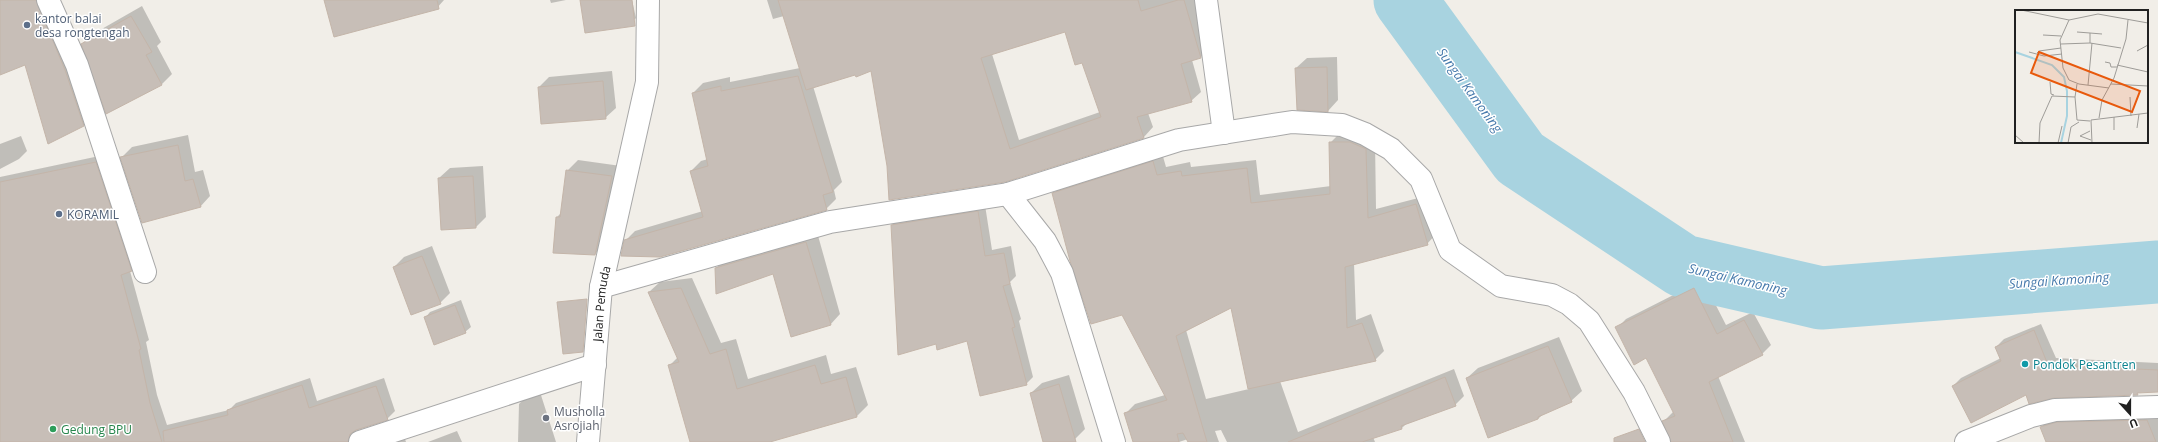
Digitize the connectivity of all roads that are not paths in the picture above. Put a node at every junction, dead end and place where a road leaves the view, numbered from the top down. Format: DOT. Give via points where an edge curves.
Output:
graph roads {
  1 [pos="48,0"];
  2 [pos="648,0"];
  3 [pos="1206,0"];
  4 [pos="1224,133"];
  5 [pos="1008,194"];
  6 [pos="145,272"];
  7 [pos="601,287"];
  8 [pos="595,365"];
  9 [pos="2158,408"];
  10 [pos="360,442"];
  11 [pos="588,442"];
  12 [pos="1114,442"];
  13 [pos="1659,442"];
  14 [pos="1966,442"];
  1 -- 6 [label="street" via="77,65"];
  2 -- 7 [label="street, Jalan Pemuda" via="647,82"];
  3 -- 4 [label="street"];
  4 -- 5 [label="street" via="1179,140"];
  4 -- 13 [label="street" via="1292,122 1342,125 1365,134 1391,149 1421,179 1450,250 1501,286 1552,295 1570,304 1589,321 1634,392"];
  5 -- 7 [label="street" via="830,222"];
  5 -- 12 [label="street" via="1045,241 1062,273"];
  7 -- 8 [label="street, Jalan Pemuda"];
  8 -- 10 [label="street"];
  8 -- 11 [label="street, Jalan Pemuda"];
  9 -- 14 [label="street" via="2055,410 2030,416"];
}
